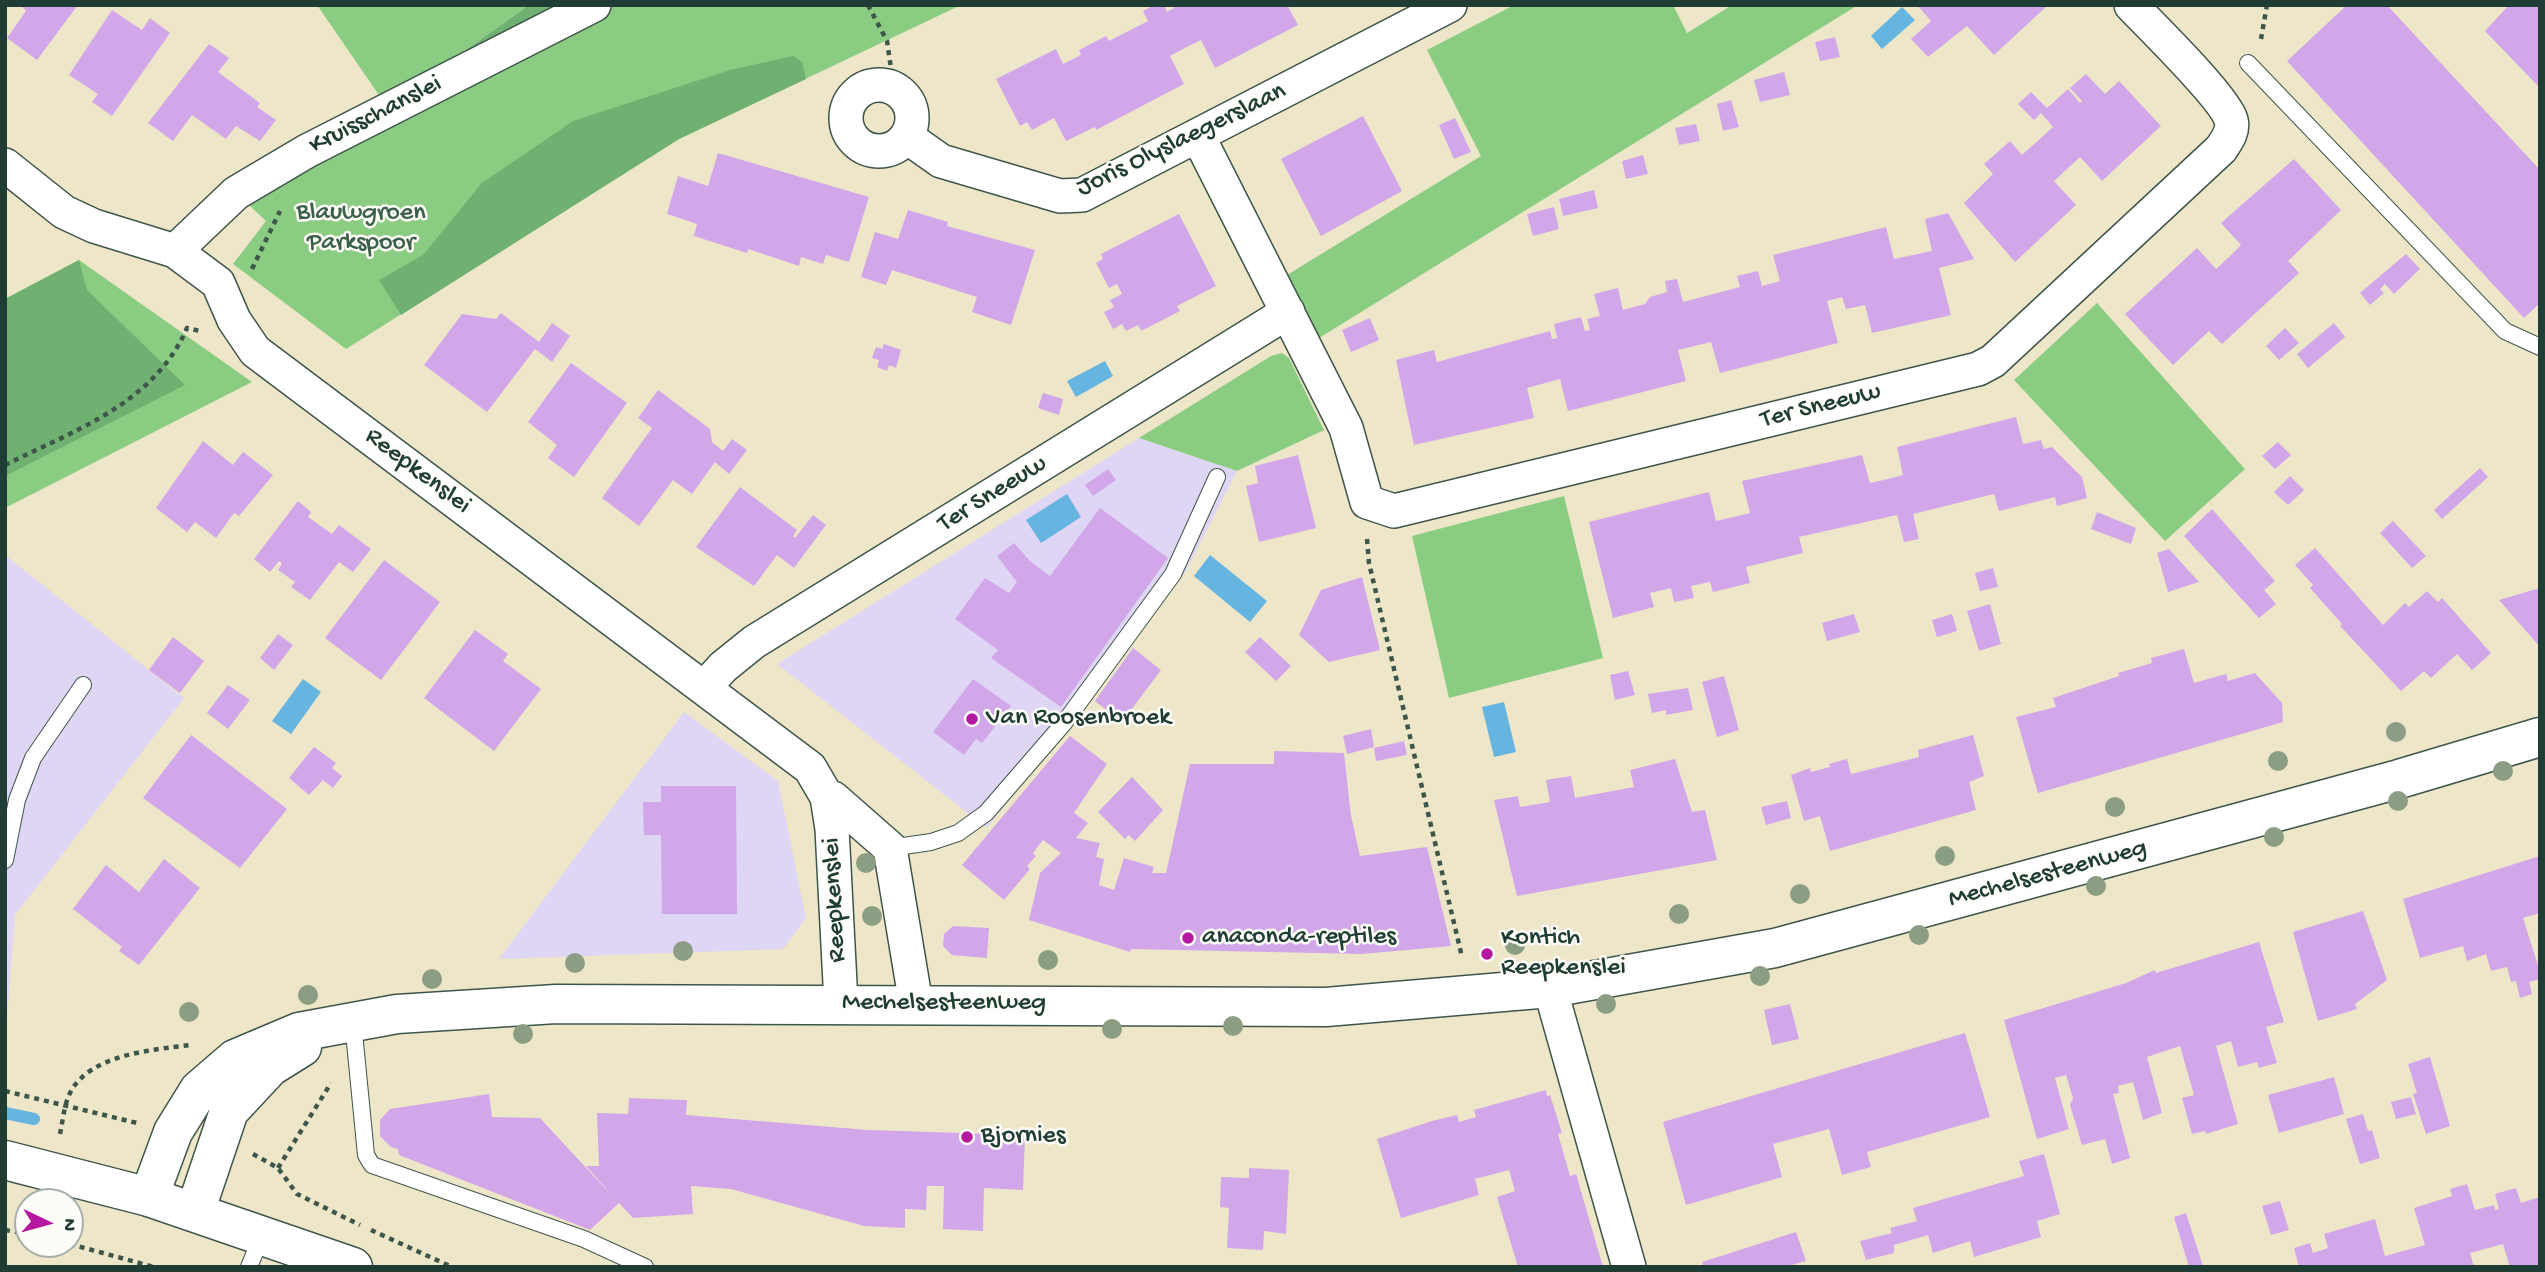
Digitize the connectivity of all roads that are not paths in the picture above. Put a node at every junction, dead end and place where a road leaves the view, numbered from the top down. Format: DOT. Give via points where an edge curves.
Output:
graph roads {
  1 [pos="594,5"];
  2 [pos="1450,5"];
  3 [pos="2131,5"];
  4 [pos="2248,63"];
  5 [pos="1198,136"];
  6 [pos="906,137"];
  7 [pos="5,165"];
  8 [pos="175,251"];
  9 [pos="1288,312"];
  10 [pos="2540,347"];
  11 [pos="1217,477"];
  12 [pos="83,685"];
  13 [pos="705,687"];
  14 [pos="2540,737"];
  15 [pos="827,797"];
  16 [pos="890,848"];
  17 [pos="5,860"];
  18 [pos="1550,988"];
  19 [pos="841,1003"];
  20 [pos="916,1004"];
  21 [pos="346,1023"];
  22 [pos="5,1160"];
  23 [pos="149,1197"];
  24 [pos="195,1212"];
  25 [pos="256,1251"];
  26 [pos="353,1267"];
  27 [pos="645,1267"];
  28 [pos="1629,1267"];
  1 -- 8 [label="street, Kruisschanslei" via="307,150 236,193"];
  2 -- 5 [label="street, Joris Olyslaegerslaan"];
  3 -- 9 [label="street, Ter Sneeuw" via="2216,97 2231,120 2231,131 2221,149 1993,361 1978,369 1404,510 1385,510 1367,502 1346,428"];
  4 -- 10 [label="lane" via="2505,331"];
  5 -- 6 [label="street, Joris Olyslaegerslaan" via="1082,195 1067,197 941,161"];
  5 -- 9 [label="street"];
  6 -- 6 [label="street" via="912,115 894,89 872,86 861,90 849,105 847,128 856,142 877,151 899,145"];
  7 -- 8 [label="street, Reepkenslei" via="64,212"];
  8 -- 13 [label="street, Reepkenslei" via="218,283 234,320 255,351"];
  9 -- 13 [label="street, Ter Sneeuw" via="754,642"];
  11 -- 16 [label="lane" via="1173,573 1064,723 986,813 958,833"];
  12 -- 17 [label="lane" via="33,758 16,800"];
  13 -- 15 [label="street, Reepkenslei" via="810,768"];
  14 -- 18 [label="street, Mechelsesteenweg" via="1774,948"];
  15 -- 16 [label="street, Reepkenslei"];
  15 -- 19 [label="street, Reepkenslei"];
  16 -- 20 [label="street"];
  18 -- 20 [label="street, Mechelsesteenweg" via="1326,1007"];
  18 -- 28 [label="street"];
  19 -- 20 [label="street, Mechelsesteenweg"];
  19 -- 21 [label="street, Mechelsesteenweg" via="556,1004 397,1014"];
  21 -- 23 [label="street, Mechelsesteenweg" via="299,1032 235,1059 199,1090 173,1132"];
  21 -- 24 [label="street, Mechelsesteenweg" via="270,1068 229,1111"];
  21 -- 27 [label="lane" via="366,1154 372,1165 584,1239"];
  22 -- 23 [label="street"];
  23 -- 24 [label="street"];
  24 -- 25 [label="street"];
  25 -- 26 [label="street"];
}
